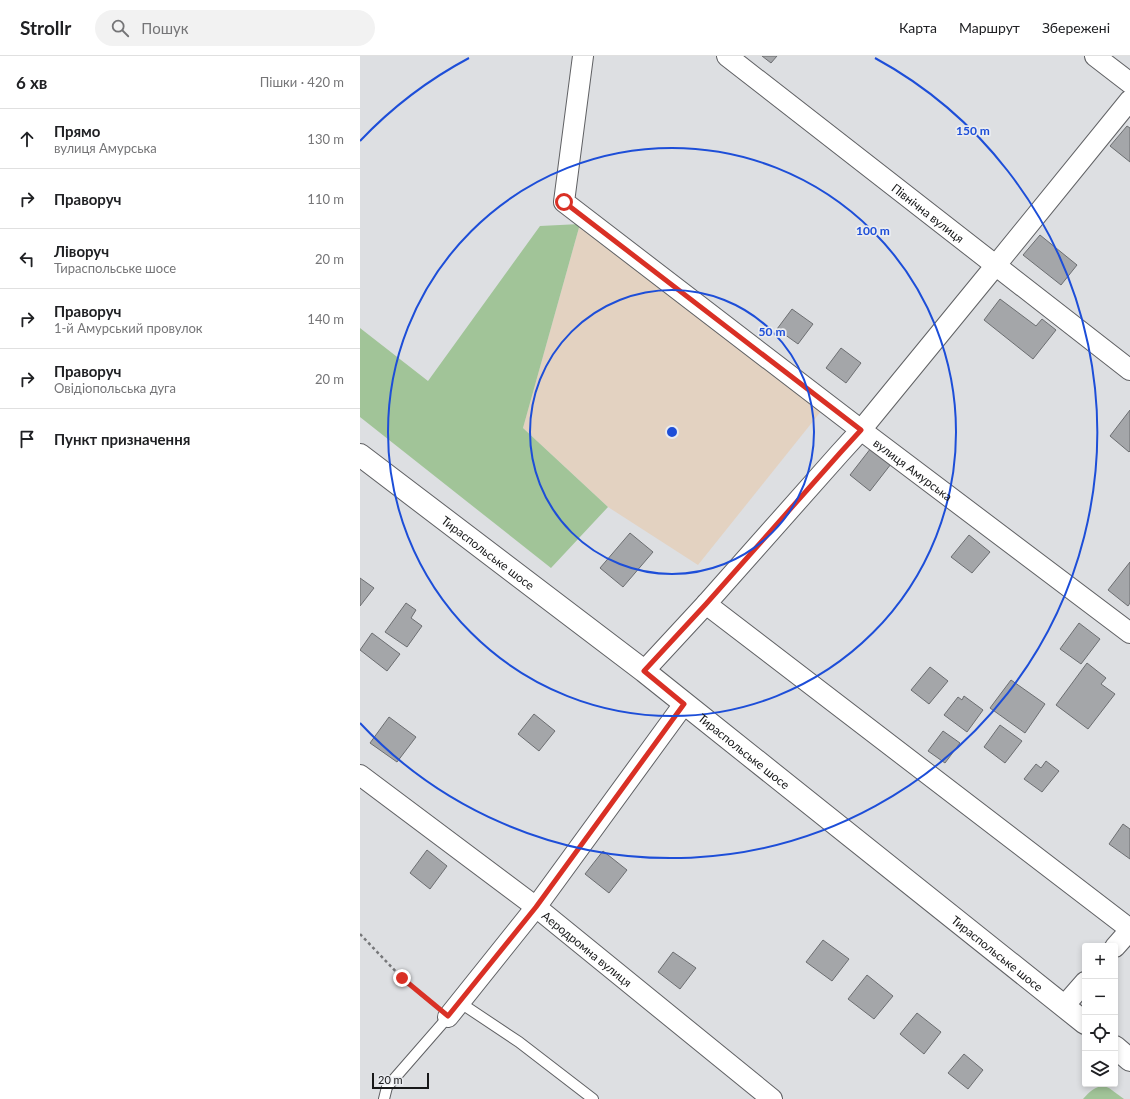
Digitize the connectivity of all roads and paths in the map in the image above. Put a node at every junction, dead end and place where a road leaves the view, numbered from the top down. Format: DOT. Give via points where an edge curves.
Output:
graph roads {
  1 [pos="583,56"];
  2 [pos="727,56"];
  3 [pos="1095,56"];
  4 [pos="1130,83"];
  5 [pos="1130,100"];
  6 [pos="996,265"];
  7 [pos="1130,370"];
  8 [pos="861,430"];
  9 [pos="360,455"];
  10 [pos="706,604"];
  11 [pos="1130,633"];
  12 [pos="644,671"];
  13 [pos="684,704"];
  14 [pos="360,775"];
  15 [pos="536,907"];
  16 [pos="1130,930"];
  17 [pos="360,934"];
  18 [pos="1118,944"];
  19 [pos="1082,985"];
  20 [pos="1064,1006"];
  21 [pos="453,1010"];
  22 [pos="1082,1021"];
  23 [pos="1118,1050"];
  24 [pos="1130,1060"];
  25 [pos="384,1099"];
  26 [pos="593,1099"];
  27 [pos="772,1099"];
  1 -- 8 [label="street, вулиця Амурська" via="564,202"];
  2 -- 6 [label="street, Північна вулиця"];
  3 -- 4 [label="street"];
  5 -- 6 [label="street"];
  6 -- 7 [label="street, Північна вулиця"];
  6 -- 8 [label="street"];
  8 -- 10 [label="street"];
  8 -- 11 [label="street, вулиця Амурська"];
  9 -- 12 [label="main road, Тираспольське шосе"];
  10 -- 12 [label="street"];
  10 -- 16 [label="street"];
  12 -- 13 [label="main road, Тираспольське шосе"];
  13 -- 15 [label="street"];
  13 -- 20 [label="main road, Тираспольське шосе"];
  14 -- 15 [label="street, Аеродромна вулиця"];
  15 -- 21 [label="street"];
  15 -- 27 [label="street, Аеродромна вулиця"];
  16 -- 18 [label="street"];
  17 -- 21 [label="path" via="402,978"];
  19 -- 20 [label="street"];
  20 -- 22 [label="main road, Тираспольське шосе"];
  21 -- 25 [label="lane" via="387,1087"];
  21 -- 26 [label="lane" via="520,1042"];
  23 -- 24 [label="main road"];
}
